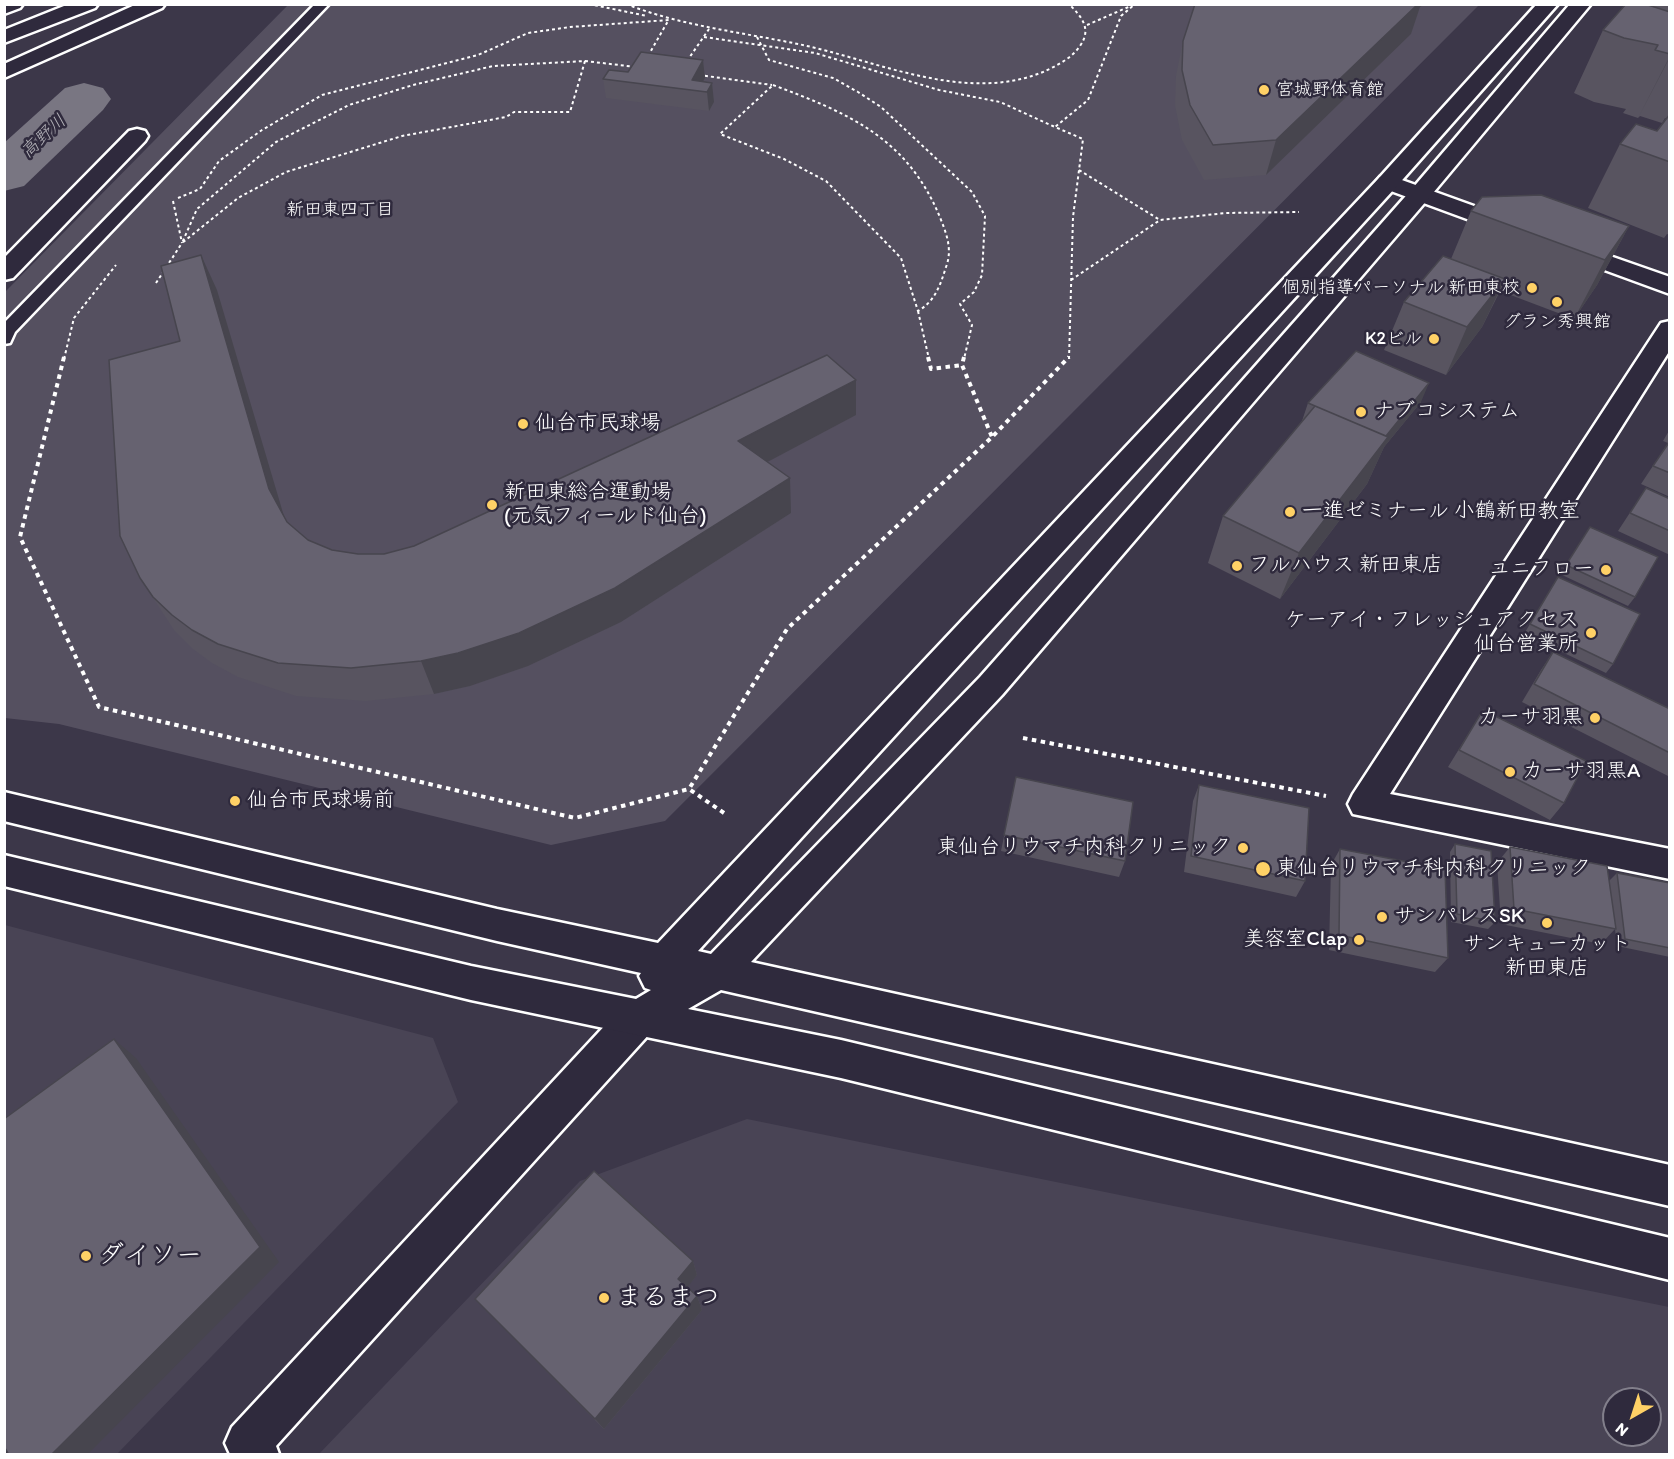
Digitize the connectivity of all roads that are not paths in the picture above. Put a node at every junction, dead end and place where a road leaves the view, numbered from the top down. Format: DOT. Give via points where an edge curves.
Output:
graph roads {
  1 [pos="13,4"];
  2 [pos="88,4"];
  3 [pos="155,4"];
  4 [pos="323,4"];
  5 [pos="1548,4"];
  6 [pos="1581,4"];
  7 [pos="4,8"];
  8 [pos="4,37"];
  9 [pos="4,72"];
  10 [pos="137,135"];
  11 [pos="1388,182"];
  12 [pos="1420,194"];
  13 [pos="4,273"];
  14 [pos="1670,286"];
  15 [pos="1670,329"];
  16 [pos="4,339"];
  17 [pos="4,806"];
  18 [pos="1670,864"];
  19 [pos="4,870"];
  20 [pos="665,961"];
  21 [pos="718,972"];
  22 [pos="638,1018"];
  23 [pos="1670,1186"];
  24 [pos="1670,1258"];
  25 [pos="256,1455"];
  1 -- 7 [label="main road"];
  2 -- 8 [label="main road"];
  3 -- 9 [label="main road"];
  4 -- 16 [label="lane" via="7,330"];
  5 -- 11 [label="main road"];
  6 -- 12 [label="main road"];
  10 -- 13 [label="main road"];
  11 -- 12 [label="main road"];
  11 -- 20 [label="main road"];
  12 -- 14 [label="main road"];
  12 -- 21 [label="main road" via="991,686"];
  15 -- 18 [label="main road" via="1365,804"];
  17 -- 20 [label="main road" via="497,925"];
  19 -- 22 [label="main road" via="459,981"];
  20 -- 21 [label="main road"];
  20 -- 22 [label="main road"];
  21 -- 22 [label="main road"];
  21 -- 23 [label="main road"];
  22 -- 24 [label="main road" via="841,1059"];
  22 -- 25 [label="main road" via="248,1443"];
}
